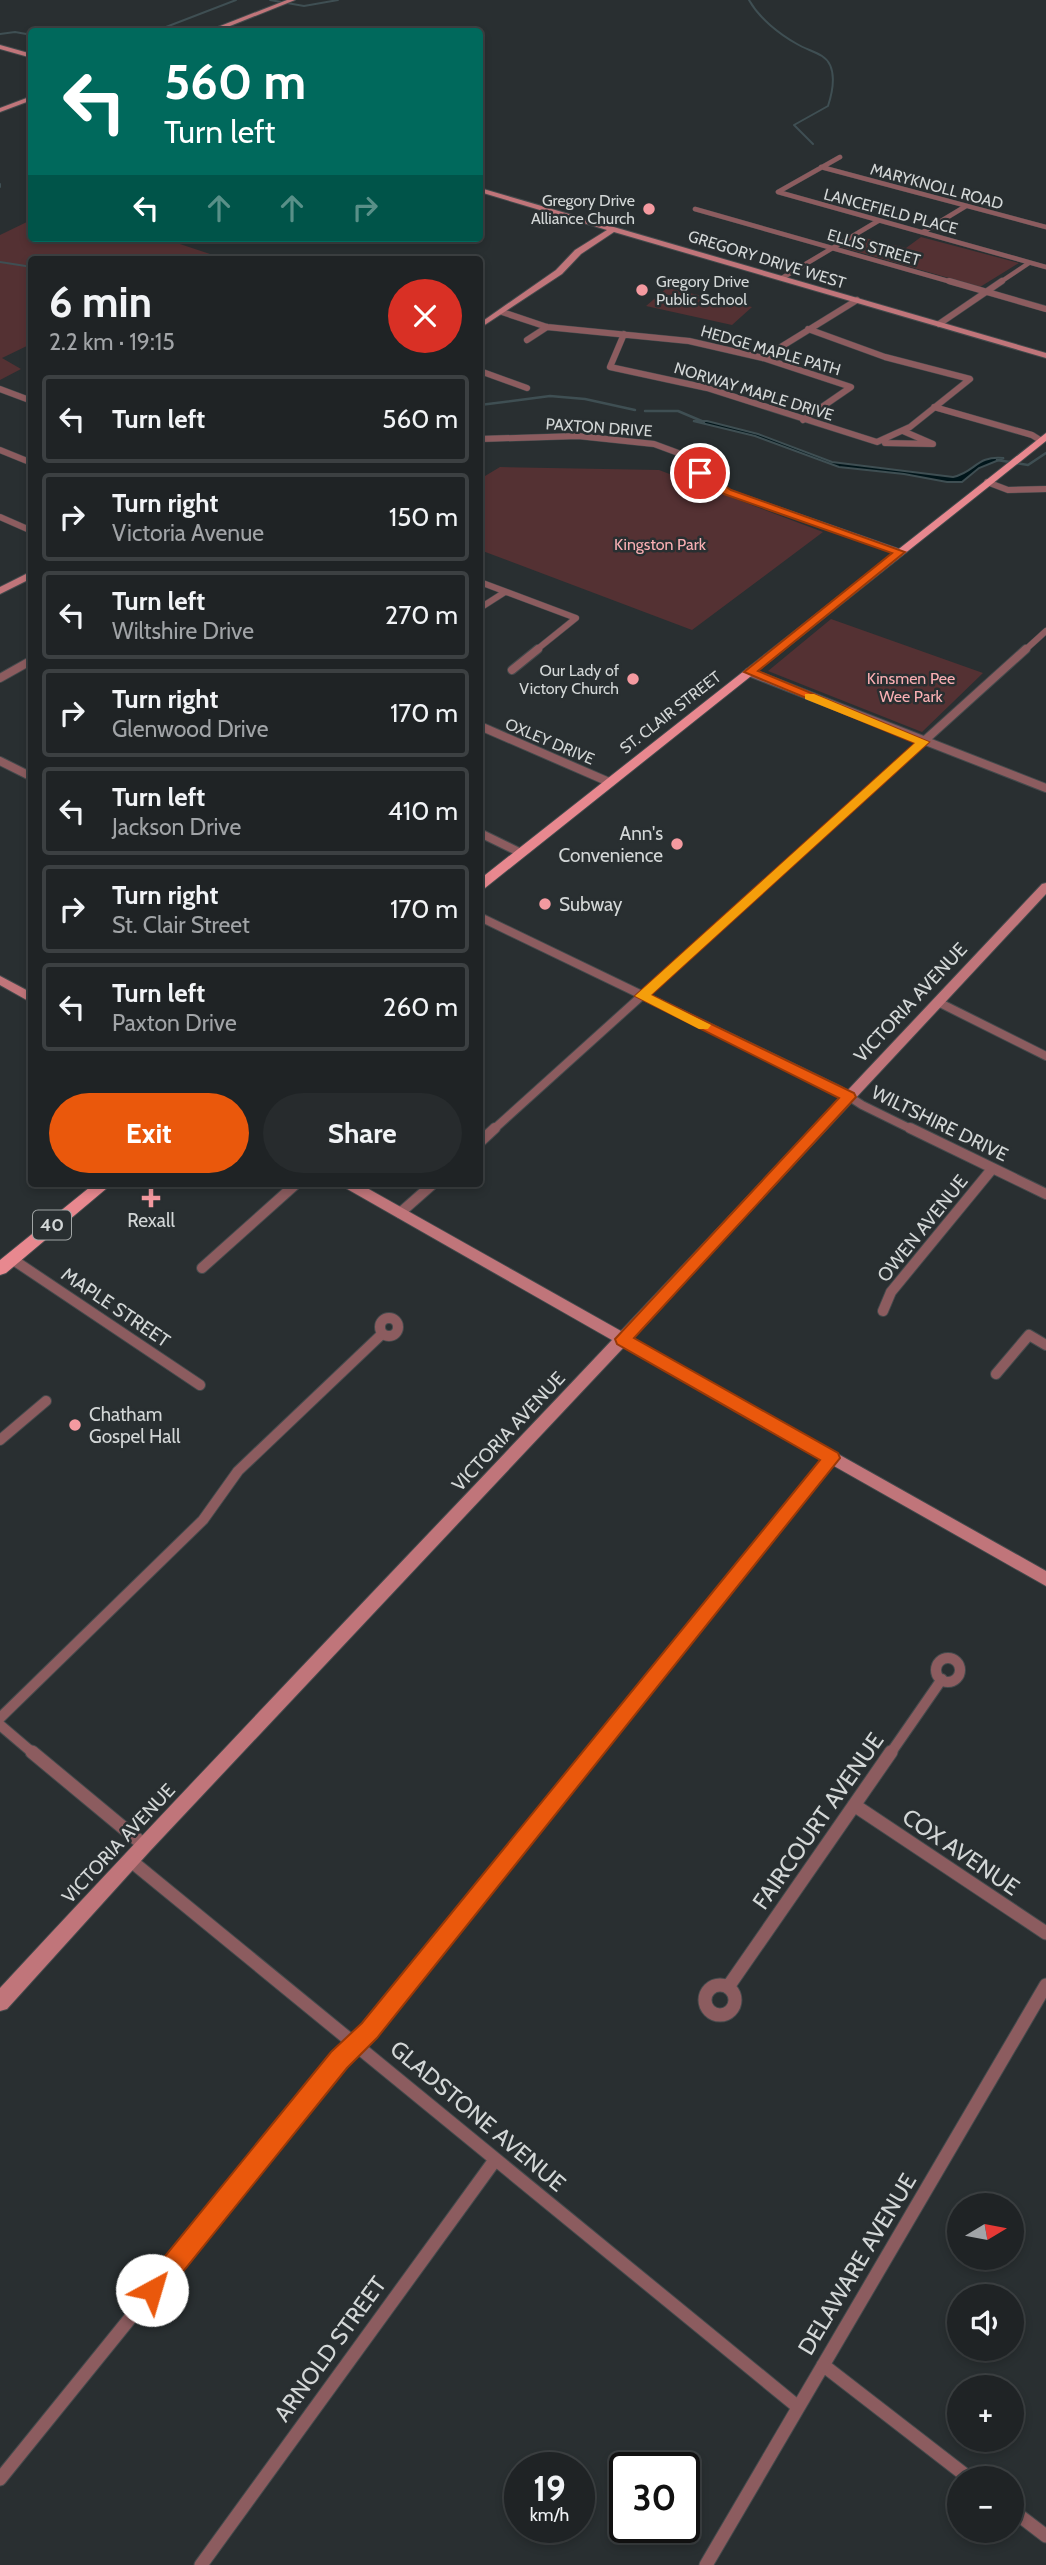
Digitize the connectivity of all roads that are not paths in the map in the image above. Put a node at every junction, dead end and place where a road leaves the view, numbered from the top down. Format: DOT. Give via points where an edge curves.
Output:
graph roads {
  1 [pos="292,0"];
  2 [pos="218,28"];
  3 [pos="0,47"];
  4 [pos="28,55"];
  5 [pos="28,100"];
  6 [pos="0,110"];
  7 [pos="840,157"];
  8 [pos="821,167"];
  9 [pos="483,191"];
  10 [pos="966,206"];
  11 [pos="695,209"];
  12 [pos="878,220"];
  13 [pos="1046,227"];
  14 [pos="615,228"];
  15 [pos="923,232"];
  16 [pos="835,248"];
  17 [pos="1029,263"];
  18 [pos="1046,267"];
  19 [pos="782,278"];
  20 [pos="987,292"];
  21 [pos="854,302"];
  22 [pos="1046,309"];
  23 [pos="502,312"];
  24 [pos="483,324"];
  25 [pos="939,324"];
  26 [pos="547,327"];
  27 [pos="808,329"];
  28 [pos="624,334"];
  29 [pos="527,340"];
  30 [pos="1046,356"];
  31 [pos="763,358"];
  32 [pos="483,372"];
  33 [pos="527,388"];
  34 [pos="0,389"];
  35 [pos="28,400"];
  36 [pos="934,407"];
  37 [pos="803,420"];
  38 [pos="903,431"];
  39 [pos="1040,438"];
  40 [pos="483,439"];
  41 [pos="884,443"];
  42 [pos="2,452"];
  43 [pos="28,462"];
  44 [pos="987,482"];
  45 [pos="1046,489"];
  46 [pos="0,517"];
  47 [pos="28,529"];
  48 [pos="900,552"];
  49 [pos="28,576"];
  50 [pos="483,583"];
  51 [pos="0,591"];
  52 [pos="505,592"];
  53 [pos="483,606"];
  54 [pos="1046,631"];
  55 [pos="28,662"];
  56 [pos="512,670"];
  57 [pos="749,672"];
  58 [pos="0,678"];
  59 [pos="483,727"];
  60 [pos="923,742"];
  61 [pos="0,761"];
  62 [pos="28,775"];
  63 [pos="608,782"];
  64 [pos="1046,788"];
  65 [pos="483,834"];
  66 [pos="522,853"];
  67 [pos="483,883"];
  68 [pos="1046,887"];
  69 [pos="483,918"];
  70 [pos="0,980"];
  71 [pos="642,996"];
  72 [pos="28,997"];
  73 [pos="938,1002"];
  74 [pos="1046,1056"];
  75 [pos="849,1097"];
  76 [pos="483,1139"];
  77 [pos="992,1168"];
  78 [pos="100,1187"];
  79 [pos="293,1187"];
  80 [pos="354,1187"];
  81 [pos="429,1187"];
  82 [pos="1046,1194"];
  83 [pos="400,1213"];
  84 [pos="6,1264"];
  85 [pos="202,1268"];
  86 [pos="883,1311"];
  87 [pos="382,1334"];
  88 [pos="623,1339"];
  89 [pos="1046,1345"];
  90 [pos="996,1374"];
  91 [pos="200,1385"];
  92 [pos="46,1401"];
  93 [pos="0,1440"];
  94 [pos="831,1458"];
  95 [pos="1046,1579"];
  96 [pos="942,1679"];
  97 [pos="0,1718"];
  98 [pos="0,1725"];
  99 [pos="854,1805"];
  100 [pos="144,1845"];
  101 [pos="130,1860"];
  102 [pos="1046,1933"];
  103 [pos="1046,1985"];
  104 [pos="728,1987"];
  105 [pos="0,2003"];
  106 [pos="356,2044"];
  107 [pos="495,2160"];
  108 [pos="823,2365"];
  109 [pos="798,2407"];
  110 [pos="953,2466"];
  111 [pos="0,2479"];
  112 [pos="1024,2519"];
  113 [pos="1046,2536"];
  114 [pos="201,2565"];
  115 [pos="706,2565"];
  1 -- 2 [label="street"];
  3 -- 4 [label="street"];
  5 -- 6 [label="street"];
  7 -- 8 [label="street"];
  8 -- 10 [label="street, MARYKNOLL ROAD"];
  8 -- 12 [label="street, LANCEFIELD PLACE" via="778,192"];
  9 -- 14 [label="street, GREGORY DRIVE WEST"];
  10 -- 13 [label="street, MARYKNOLL ROAD"];
  10 -- 15 [label="street"];
  11 -- 16 [label="street, ELLIS STREET"];
  12 -- 15 [label="street, LANCEFIELD PLACE"];
  12 -- 16 [label="street"];
  14 -- 19 [label="street, GREGORY DRIVE WEST"];
  14 -- 23 [label="street"];
  15 -- 17 [label="street, LANCEFIELD PLACE"];
  16 -- 19 [label="street"];
  16 -- 20 [label="street, ELLIS STREET"];
  17 -- 18 [label="street, LANCEFIELD PLACE"];
  17 -- 20 [label="street"];
  19 -- 21 [label="street, GREGORY DRIVE WEST"];
  20 -- 22 [label="street, ELLIS STREET"];
  20 -- 25 [label="street"];
  21 -- 25 [label="street, GREGORY DRIVE WEST"];
  21 -- 27 [label="street"];
  23 -- 24 [label="street"];
  23 -- 26 [label="street, HEDGE MAPLE PATH"];
  25 -- 30 [label="street, GREGORY DRIVE WEST"];
  26 -- 28 [label="street, HEDGE MAPLE PATH"];
  26 -- 29 [label="street"];
  27 -- 31 [label="street"];
  27 -- 36 [label="street" via="928,370 970,379"];
  28 -- 31 [label="street, HEDGE MAPLE PATH" via="681,340"];
  28 -- 37 [label="street, NORWAY MAPLE DRIVE" via="610,367 707,388"];
  31 -- 37 [label="street, HEDGE MAPLE PATH" via="851,387"];
  32 -- 33 [label="street"];
  34 -- 35 [label="street"];
  36 -- 38 [label="street"];
  36 -- 39 [label="street"];
  36 -- 39 [label="street" via="1025,439"];
  37 -- 41 [label="street, NORWAY MAPLE DRIVE"];
  38 -- 41 [label="street"];
  38 -- 41 [label="street, NORWAY MAPLE DRIVE" via="933,444"];
  39 -- 44 [label="main road, ST. CLAIR STREET"];
  40 -- 48 [label="street, PAXTON DRIVE" via="556,436 656,444 687,458 712,484 728,492"];
  42 -- 43 [label="street"];
  44 -- 45 [label="street" via="1008,490"];
  44 -- 48 [label="main road, ST. CLAIR STREET"];
  46 -- 47 [label="street"];
  48 -- 57 [label="main road, ST. CLAIR STREET"];
  49 -- 51 [label="street"];
  50 -- 52 [label="street"];
  52 -- 53 [label="street"];
  52 -- 56 [label="street" via="576,618"];
  54 -- 60 [label="street"];
  55 -- 58 [label="street"];
  57 -- 60 [label="street"];
  57 -- 63 [label="main road, ST. CLAIR STREET"];
  59 -- 63 [label="street, OXLEY DRIVE"];
  60 -- 64 [label="street"];
  60 -- 71 [label="street"];
  61 -- 62 [label="street"];
  63 -- 66 [label="main road, ST. CLAIR STREET"];
  65 -- 66 [label="street"];
  66 -- 67 [label="main road, ST. CLAIR STREET"];
  68 -- 73 [label="street, VICTORIA AVENUE"];
  69 -- 71 [label="street, WILTSHIRE DRIVE"];
  70 -- 72 [label="street"];
  71 -- 75 [label="street, WILTSHIRE DRIVE"];
  71 -- 76 [label="street"];
  73 -- 74 [label="street"];
  73 -- 75 [label="street, VICTORIA AVENUE"];
  75 -- 77 [label="street, WILTSHIRE DRIVE"];
  75 -- 88 [label="street, VICTORIA AVENUE"];
  77 -- 82 [label="street, WILTSHIRE DRIVE"];
  77 -- 86 [label="street, OWEN AVENUE" via="891,1292"];
  78 -- 84 [label="main road, 40"];
  79 -- 85 [label="street"];
  80 -- 83 [label="street"];
  81 -- 83 [label="street"];
  83 -- 88 [label="street"];
  84 -- 91 [label="street, MAPLE STREET"];
  87 -- 97 [label="street" via="238,1471 203,1520"];
  88 -- 94 [label="street"];
  88 -- 100 [label="street, VICTORIA AVENUE"];
  89 -- 90 [label="street" via="1029,1335"];
  92 -- 93 [label="street"];
  94 -- 95 [label="street"];
  94 -- 106 [label="street"];
  96 -- 99 [label="street, FAIRCOURT AVENUE"];
  98 -- 100 [label="street"];
  99 -- 102 [label="street, COX AVENUE"];
  99 -- 104 [label="street, FAIRCOURT AVENUE"];
  100 -- 101 [label="street, VICTORIA AVENUE"];
  101 -- 105 [label="street, VICTORIA AVENUE"];
  101 -- 106 [label="street, GLADSTONE AVENUE"];
  103 -- 108 [label="street, DELAWARE AVENUE"];
  106 -- 107 [label="street, GLADSTONE AVENUE"];
  106 -- 111 [label="street"];
  107 -- 109 [label="street, GLADSTONE AVENUE"];
  107 -- 114 [label="street, ARNOLD STREET"];
  108 -- 109 [label="street, DELAWARE AVENUE"];
  108 -- 110 [label="street"];
  109 -- 115 [label="street, DELAWARE AVENUE"];
  112 -- 113 [label="street"];
}
